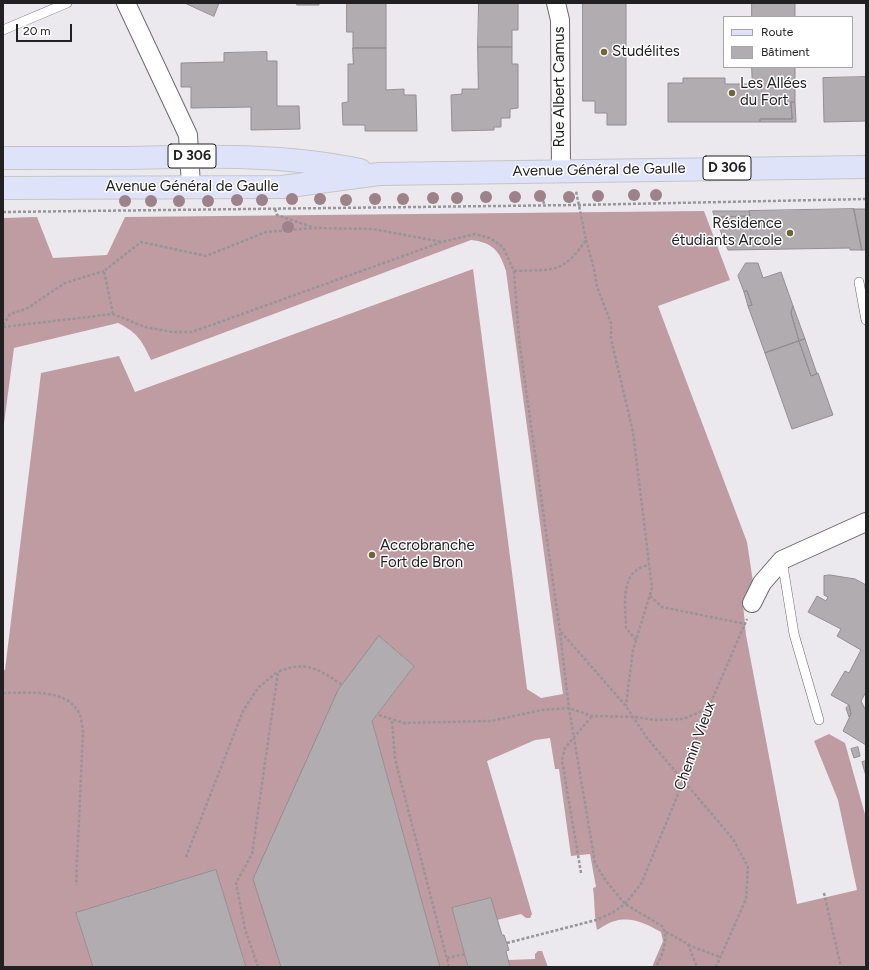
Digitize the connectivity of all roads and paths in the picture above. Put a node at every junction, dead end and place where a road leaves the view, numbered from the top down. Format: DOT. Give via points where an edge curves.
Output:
graph roads {
  1 [pos="67,3"];
  2 [pos="126,3"];
  3 [pos="556,3"];
  4 [pos="3,30"];
  5 [pos="190,156"];
  6 [pos="3,158"];
  7 [pos="866,167"];
  8 [pos="561,171"];
  9 [pos="379,174"];
  10 [pos="191,186"];
  11 [pos="3,188"];
  12 [pos="576,190"];
  13 [pos="866,199"];
  14 [pos="578,205"];
  15 [pos="275,209"];
  16 [pos="3,212"];
  17 [pos="315,228"];
  18 [pos="586,240"];
  19 [pos="442,242"];
  20 [pos="104,271"];
  21 [pos="514,271"];
  22 [pos="859,282"];
  23 [pos="113,314"];
  24 [pos="866,320"];
  25 [pos="3,326"];
  26 [pos="866,522"];
  27 [pos="782,560"];
  28 [pos="650,564"];
  29 [pos="650,596"];
  30 [pos="752,603"];
  31 [pos="745,624"];
  32 [pos="560,632"];
  33 [pos="636,640"];
  34 [pos="278,672"];
  35 [pos="341,684"];
  36 [pos="3,693"];
  37 [pos="626,706"];
  38 [pos="569,708"];
  39 [pos="708,709"];
  40 [pos="378,715"];
  41 [pos="592,716"];
  42 [pos="635,716"];
  43 [pos="819,720"];
  44 [pos="392,721"];
  45 [pos="574,737"];
  46 [pos="684,780"];
  47 [pos="186,857"];
  48 [pos="581,872"];
  49 [pos="76,885"];
  50 [pos="824,893"];
  51 [pos="625,904"];
  52 [pos="666,932"];
  53 [pos="507,943"];
  54 [pos="688,944"];
  55 [pos="465,954"];
  56 [pos="720,957"];
  57 [pos="447,958"];
  58 [pos="258,967"];
  59 [pos="449,967"];
  60 [pos="656,967"];
  61 [pos="697,967"];
  62 [pos="716,967"];
  63 [pos="842,967"];
  1 -- 4 [label="lane"];
  2 -- 5 [label="street" via="185,126"];
  3 -- 8 [label="street, Rue Albert Camus" via="560,20"];
  5 -- 6 [label="main road, Avenue Général de Gaulle / D 306"];
  5 -- 9 [label="main road, Avenue Général de Gaulle / D 306" via="323,162"];
  5 -- 10 [label="street"];
  7 -- 8 [label="main road, Avenue Général de Gaulle / D 306"];
  8 -- 9 [label="main road, Avenue Général de Gaulle / D 306"];
  9 -- 10 [label="main road, Avenue Général de Gaulle / D 306" via="282,187"];
  10 -- 11 [label="main road, Avenue Général de Gaulle / D 306"];
  12 -- 14 [label="path"];
  13 -- 14 [label="path"];
  14 -- 15 [label="path"];
  14 -- 18 [label="path"];
  15 -- 16 [label="path"];
  15 -- 17 [label="path" via="277,215"];
  17 -- 19 [label="path" via="373,229"];
  17 -- 20 [label="path" via="266,232 206,256 141,242"];
  18 -- 21 [label="path" via="564,266"];
  18 -- 28 [label="path" via="597,286 611,323 611,339 633,432"];
  19 -- 21 [label="path" via="476,234 490,238 503,247"];
  19 -- 23 [label="path" via="192,332 172,332 145,327"];
  20 -- 23 [label="path"];
  20 -- 25 [label="path" via="65,283 26,309 10,314"];
  21 -- 32 [label="path" via="519,339"];
  22 -- 24 [label="lane"];
  23 -- 25 [label="path"];
  26 -- 27 [label="street"];
  27 -- 30 [label="street" via="762,582"];
  27 -- 43 [label="lane" via="794,634"];
  28 -- 29 [label="path"];
  28 -- 33 [label="path" via="637,569 629,578 626,592 626,628"];
  29 -- 31 [label="path" via="662,607"];
  29 -- 33 [label="path"];
  30 -- 31 [label="path, Chemin Vieux"];
  31 -- 39 [label="path, Chemin Vieux"];
  32 -- 37 [label="path"];
  32 -- 38 [label="path"];
  33 -- 37 [label="path"];
  34 -- 35 [label="path" via="292,666 317,668"];
  34 -- 47 [label="path" via="258,688 243,711"];
  34 -- 58 [label="path" via="252,854 236,883 245,929"];
  36 -- 49 [label="path" via="39,693 69,700 79,712 83,732"];
  37 -- 42 [label="path"];
  38 -- 41 [label="path"];
  38 -- 44 [label="path" via="542,710 491,720 404,723"];
  38 -- 45 [label="path"];
  39 -- 42 [label="path" via="683,719 656,720"];
  39 -- 46 [label="path, Chemin Vieux" via="688,761"];
  40 -- 44 [label="path"];
  41 -- 42 [label="path"];
  41 -- 45 [label="path"];
  42 -- 46 [label="path" via="647,738"];
  44 -- 57 [label="path" via="395,759"];
  45 -- 48 [label="path" via="565,748 562,760"];
  45 -- 51 [label="path" via="595,863"];
  46 -- 51 [label="path, Chemin Vieux" via="641,884"];
  46 -- 56 [label="path" via="733,839 748,867 746,898"];
  50 -- 63 [label="path"];
  51 -- 52 [label="path" via="662,926"];
  51 -- 53 [label="path, Chemin Vieux" via="596,920"];
  52 -- 54 [label="path"];
  52 -- 60 [label="path"];
  54 -- 56 [label="path"];
  54 -- 61 [label="path"];
  55 -- 57 [label="path"];
  56 -- 62 [label="path"];
  57 -- 59 [label="path"];
}
